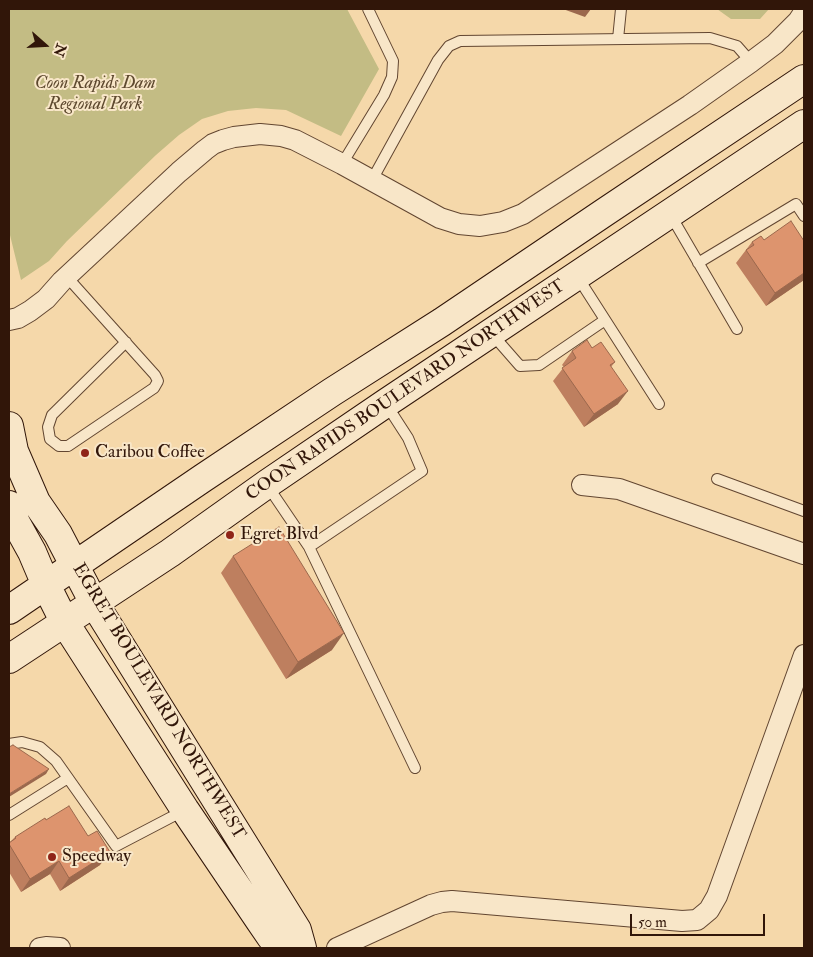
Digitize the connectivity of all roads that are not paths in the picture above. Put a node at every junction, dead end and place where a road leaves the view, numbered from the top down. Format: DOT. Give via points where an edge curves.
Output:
graph roads {
  1 [pos="368,9"];
  2 [pos="621,9"];
  3 [pos="804,12"];
  4 [pos="618,39"];
  5 [pos="751,62"];
  6 [pos="804,80"];
  7 [pos="804,124"];
  8 [pos="342,164"];
  9 [pos="372,180"];
  10 [pos="669,214"];
  11 [pos="804,216"];
  12 [pos="698,263"];
  13 [pos="577,275"];
  14 [pos="67,277"];
  15 [pos="9,320"];
  16 [pos="605,320"];
  17 [pos="737,329"];
  18 [pos="490,333"];
  19 [pos="126,342"];
  20 [pos="386,403"];
  21 [pos="659,404"];
  22 [pos="9,426"];
  23 [pos="717,479"];
  24 [pos="267,484"];
  25 [pos="582,486"];
  26 [pos="9,505"];
  27 [pos="804,511"];
  28 [pos="309,547"];
  29 [pos="804,554"];
  30 [pos="74,566"];
  31 [pos="46,585"];
  32 [pos="94,603"];
  33 [pos="9,610"];
  34 [pos="65,623"];
  35 [pos="804,655"];
  36 [pos="9,660"];
  37 [pos="9,744"];
  38 [pos="415,768"];
  39 [pos="68,778"];
  40 [pos="185,810"];
  41 [pos="9,815"];
  42 [pos="40,948"];
  43 [pos="60,948"];
  44 [pos="284,948"];
  45 [pos="302,948"];
  46 [pos="336,948"];
  1 -- 8 [label="lane" via="393,61 392,77"];
  2 -- 4 [label="lane"];
  3 -- 5 [label="street" via="786,34"];
  4 -- 5 [label="lane" via="710,38 737,46"];
  4 -- 9 [label="lane" via="471,40 449,46 438,60"];
  5 -- 9 [label="street" via="523,214 502,222 480,226 440,218"];
  6 -- 30 [label="main road"];
  7 -- 10 [label="main road, COON RAPIDS BOULEVARD NORTHWEST"];
  8 -- 9 [label="street"];
  8 -- 14 [label="street" via="281,136 260,134 223,140 179,172"];
  10 -- 12 [label="lane"];
  10 -- 13 [label="main road, COON RAPIDS BOULEVARD NORTHWEST"];
  11 -- 12 [label="lane" via="796,204"];
  12 -- 17 [label="lane"];
  13 -- 16 [label="lane"];
  13 -- 18 [label="main road, COON RAPIDS BOULEVARD NORTHWEST"];
  14 -- 15 [label="street" via="30,311"];
  14 -- 19 [label="lane"];
  16 -- 18 [label="lane" via="539,365 520,366"];
  16 -- 21 [label="lane"];
  18 -- 20 [label="main road, COON RAPIDS BOULEVARD NORTHWEST"];
  19 -- 19 [label="lane" via="155,375 158,381 154,388 68,446 59,446 50,439 48,426 52,415"];
  20 -- 24 [label="main road, COON RAPIDS BOULEVARD NORTHWEST"];
  20 -- 28 [label="lane" via="408,438 422,471"];
  22 -- 30 [label="main road, EGRET BOULEVARD NORTHWEST" via="14,451 36,502 58,534"];
  23 -- 27 [label="lane"];
  24 -- 28 [label="lane"];
  24 -- 32 [label="main road, COON RAPIDS BOULEVARD NORTHWEST"];
  25 -- 29 [label="street" via="619,489"];
  26 -- 31 [label="main road, EGRET BOULEVARD NORTHWEST"];
  28 -- 38 [label="lane"];
  30 -- 31 [label="main road"];
  30 -- 32 [label="main road, EGRET BOULEVARD NORTHWEST"];
  31 -- 33 [label="main road"];
  31 -- 34 [label="main road, EGRET BOULEVARD NORTHWEST"];
  32 -- 34 [label="main road, COON RAPIDS BOULEVARD NORTHWEST"];
  32 -- 45 [label="main road, EGRET BOULEVARD NORTHWEST" via="298,930"];
  34 -- 36 [label="main road, COON RAPIDS BOULEVARD NORTHWEST"];
  34 -- 40 [label="main road, EGRET BOULEVARD NORTHWEST"];
  35 -- 46 [label="street" via="717,896 709,910 697,920 452,901 432,905"];
  37 -- 39 [label="lane" via="22,742 40,747"];
  39 -- 40 [label="lane" via="116,846"];
  39 -- 41 [label="lane"];
  40 -- 44 [label="main road, EGRET BOULEVARD NORTHWEST" via="271,938"];
  42 -- 43 [label="street"];
}
